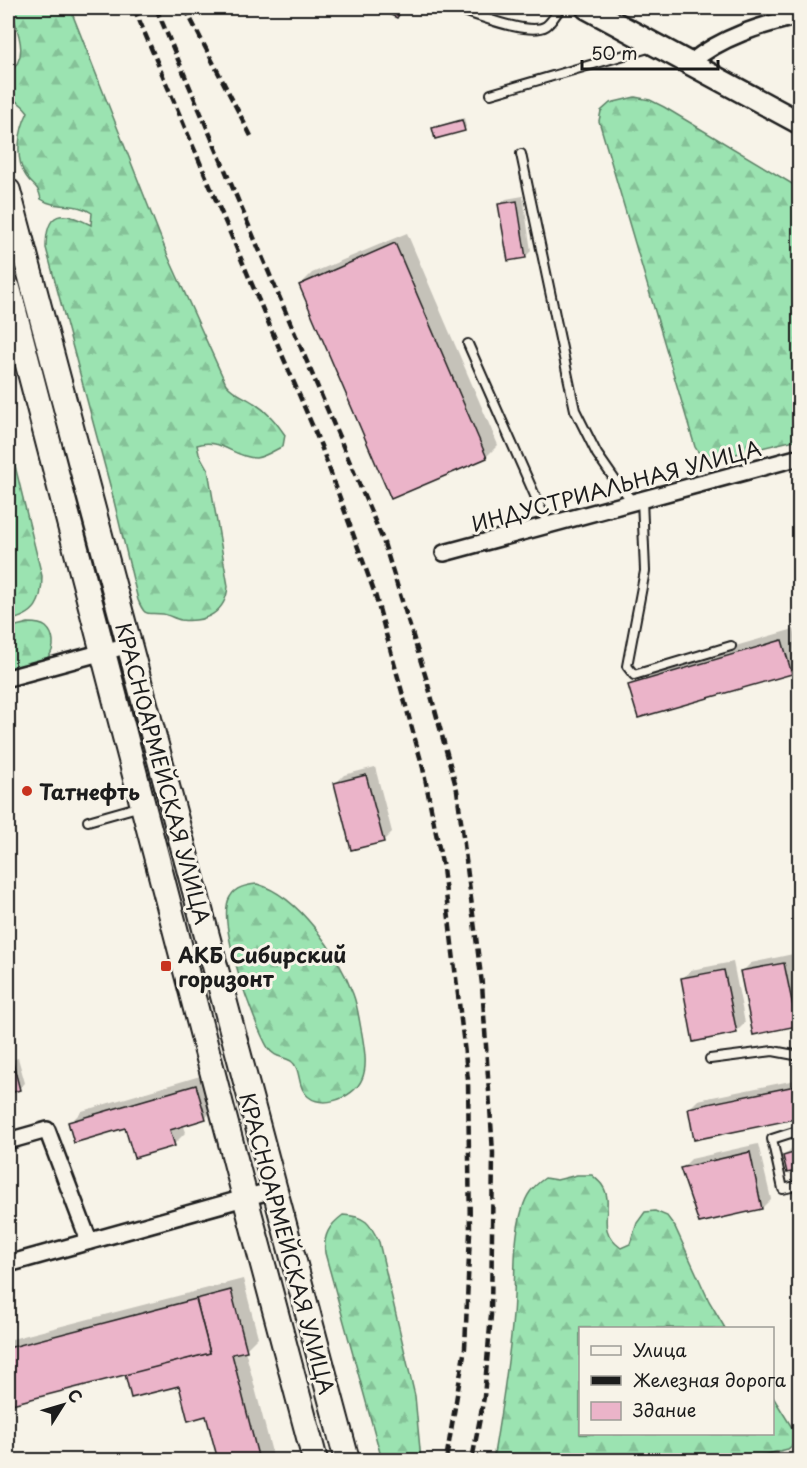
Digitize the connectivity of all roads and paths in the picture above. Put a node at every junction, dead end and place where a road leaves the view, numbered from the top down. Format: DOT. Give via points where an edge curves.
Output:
graph roads {
  1 [pos="454,8"];
  2 [pos="561,8"];
  3 [pos="587,8"];
  4 [pos="800,16"];
  5 [pos="656,46"];
  6 [pos="690,63"];
  7 [pos="491,94"];
  8 [pos="800,123"];
  9 [pos="521,154"];
  10 [pos="8,191"];
  11 [pos="8,288"];
  12 [pos="468,344"];
  13 [pos="800,457"];
  14 [pos="638,501"];
  15 [pos="548,525"];
  16 [pos="444,553"];
  17 [pos="129,645"];
  18 [pos="730,646"];
  19 [pos="102,651"];
  20 [pos="8,678"];
  21 [pos="142,805"];
  22 [pos="88,821"];
  23 [pos="800,1056"];
  24 [pos="710,1059"];
  25 [pos="800,1130"];
  26 [pos="8,1141"];
  27 [pos="800,1185"];
  28 [pos="273,1190"];
  29 [pos="245,1197"];
  30 [pos="89,1241"];
  31 [pos="8,1264"];
  32 [pos="315,1461"];
  33 [pos="347,1461"];
  1 -- 2 [label="lane" via="526,29 540,29"];
  3 -- 5 [label="street"];
  4 -- 6 [label="street" via="737,36 710,48"];
  5 -- 6 [label="street"];
  5 -- 7 [label="lane"];
  6 -- 8 [label="street"];
  9 -- 14 [label="lane" via="575,410 615,480"];
  10 -- 17 [label="main road, КРАСНОАРМЕЙСКАЯ УЛИЦА"];
  11 -- 19 [label="main road, КРАСНОАРМЕЙСКАЯ УЛИЦА"];
  12 -- 15 [label="lane"];
  13 -- 14 [label="street, ИНДУСТРИАЛЬНАЯ УЛИЦА"];
  14 -- 15 [label="street, ИНДУСТРИАЛЬНАЯ УЛИЦА"];
  14 -- 18 [label="lane" via="645,571 627,666 634,675"];
  15 -- 16 [label="street, ИНДУСТРИАЛЬНАЯ УЛИЦА"];
  17 -- 19 [label="street"];
  17 -- 28 [label="main road, КРАСНОАРМЕЙСКАЯ УЛИЦА"];
  19 -- 20 [label="street"];
  19 -- 21 [label="main road, КРАСНОАРМЕЙСКАЯ УЛИЦА"];
  21 -- 22 [label="lane"];
  21 -- 29 [label="main road, КРАСНОАРМЕЙСКАЯ УЛИЦА"];
  23 -- 24 [label="lane" via="773,1051"];
  25 -- 27 [label="lane" via="772,1139 783,1189"];
  26 -- 30 [label="street" via="47,1130"];
  28 -- 29 [label="street"];
  28 -- 33 [label="main road, КРАСНОАРМЕЙСКАЯ УЛИЦА"];
  29 -- 30 [label="street"];
  29 -- 32 [label="main road, КРАСНОАРМЕЙСКАЯ УЛИЦА"];
  30 -- 31 [label="street"];
}
